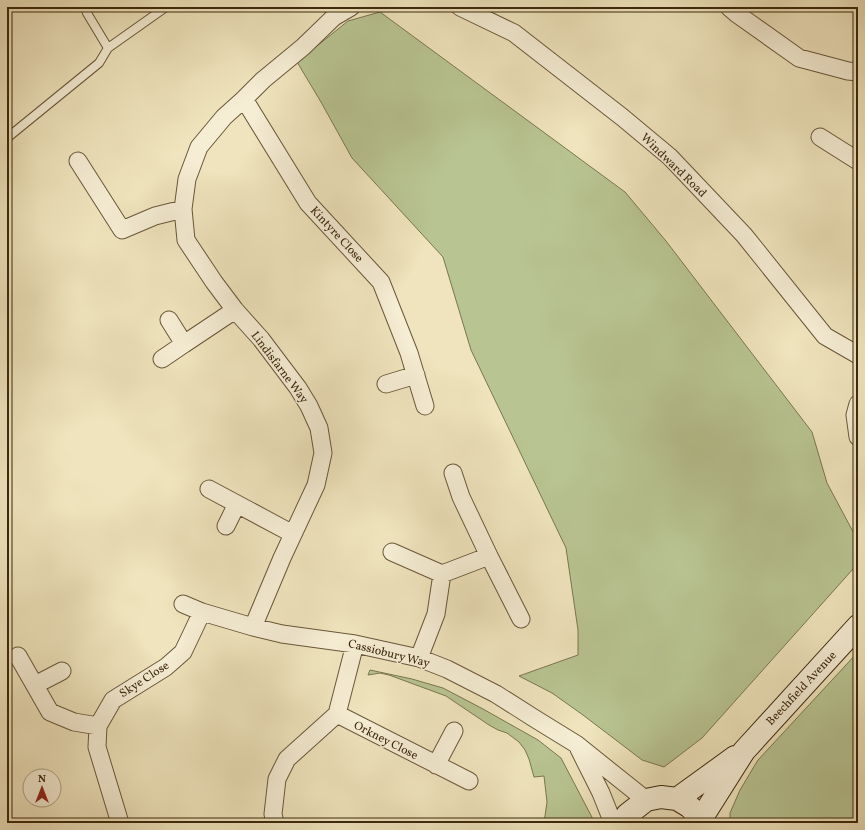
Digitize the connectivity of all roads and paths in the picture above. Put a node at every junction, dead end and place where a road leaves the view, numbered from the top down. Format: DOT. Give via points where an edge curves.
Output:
graph roads {
  1 [pos="85,7"];
  2 [pos="166,7"];
  3 [pos="351,7"];
  4 [pos="460,7"];
  5 [pos="730,7"];
  6 [pos="108,48"];
  7 [pos="858,72"];
  8 [pos="244,99"];
  9 [pos="820,136"];
  10 [pos="7,138"];
  11 [pos="858,161"];
  12 [pos="78,162"];
  13 [pos="183,209"];
  14 [pos="235,310"];
  15 [pos="169,320"];
  16 [pos="184,344"];
  17 [pos="858,355"];
  18 [pos="162,359"];
  19 [pos="416,375"];
  20 [pos="386,384"];
  21 [pos="858,404"];
  22 [pos="425,406"];
  23 [pos="858,437"];
  24 [pos="453,473"];
  25 [pos="209,489"];
  26 [pos="237,504"];
  27 [pos="226,526"];
  28 [pos="293,534"];
  29 [pos="392,552"];
  30 [pos="489,556"];
  31 [pos="442,574"];
  32 [pos="183,604"];
  33 [pos="202,612"];
  34 [pos="521,620"];
  35 [pos="858,626"];
  36 [pos="253,627"];
  37 [pos="355,644"];
  38 [pos="18,656"];
  39 [pos="419,658"];
  40 [pos="62,671"];
  41 [pos="35,685"];
  42 [pos="337,714"];
  43 [pos="98,726"];
  44 [pos="454,731"];
  45 [pos="576,744"];
  46 [pos="744,751"];
  47 [pos="436,765"];
  48 [pos="469,781"];
  49 [pos="646,800"];
  50 [pos="677,800"];
  51 [pos="702,821"];
  52 [pos="120,823"];
  53 [pos="275,823"];
  54 [pos="613,823"];
  55 [pos="623,823"];
  1 -- 6 [label="lane"];
  2 -- 6 [label="lane"];
  3 -- 8 [label="street, Lindisfarne Way" via="334,17 303,48"];
  4 -- 17 [label="street, Windward Road" via="514,32 670,157 744,235 826,336"];
  5 -- 7 [label="street" via="799,58 848,72"];
  6 -- 10 [label="lane" via="99,63"];
  8 -- 13 [label="street, Lindisfarne Way" via="224,117 199,147 187,179"];
  8 -- 19 [label="street, Kintyre Close" via="308,203 381,282"];
  9 -- 11 [label="street"];
  12 -- 13 [label="street" via="122,230 156,216"];
  13 -- 14 [label="street, Lindisfarne Way" via="186,240"];
  14 -- 16 [label="street"];
  14 -- 28 [label="street, Lindisfarne Way" via="261,339 298,388 319,428 322,453 316,485"];
  15 -- 16 [label="street"];
  16 -- 18 [label="street"];
  19 -- 20 [label="street"];
  19 -- 22 [label="street, Kintyre Close"];
  21 -- 23 [label="street" via="855,415"];
  24 -- 30 [label="street" via="461,497"];
  25 -- 26 [label="street"];
  26 -- 27 [label="street"];
  26 -- 28 [label="street"];
  28 -- 36 [label="street, Lindisfarne Way"];
  29 -- 31 [label="street"];
  30 -- 31 [label="street"];
  30 -- 34 [label="street"];
  31 -- 39 [label="street" via="436,614"];
  32 -- 33 [label="street"];
  33 -- 36 [label="street"];
  33 -- 43 [label="street, Skye Close" via="183,652 166,667 113,700"];
  35 -- 46 [label="street, Beechfield Avenue"];
  36 -- 37 [label="street, Cassiobury Way" via="282,634"];
  37 -- 39 [label="street, Cassiobury Way"];
  37 -- 42 [label="street"];
  38 -- 41 [label="street"];
  39 -- 45 [label="street, Cassiobury Way" via="496,694"];
  40 -- 41 [label="street"];
  41 -- 43 [label="street" via="50,712 74,722"];
  42 -- 47 [label="street, Orkney Close"];
  42 -- 53 [label="street" via="287,759 277,779 273,814"];
  43 -- 52 [label="street, Skye Close" via="97,747"];
  44 -- 47 [label="street"];
  45 -- 49 [label="street, Cassiobury Way"];
  45 -- 54 [label="street"];
  46 -- 50 [label="street, Beechfield Avenue"];
  46 -- 51 [label="street, Beechfield Avenue"];
  47 -- 48 [label="street, Orkney Close"];
  49 -- 50 [label="street" via="661,797"];
  49 -- 55 [label="street" via="627,815"];
  50 -- 51 [label="street" via="690,807"];
}
